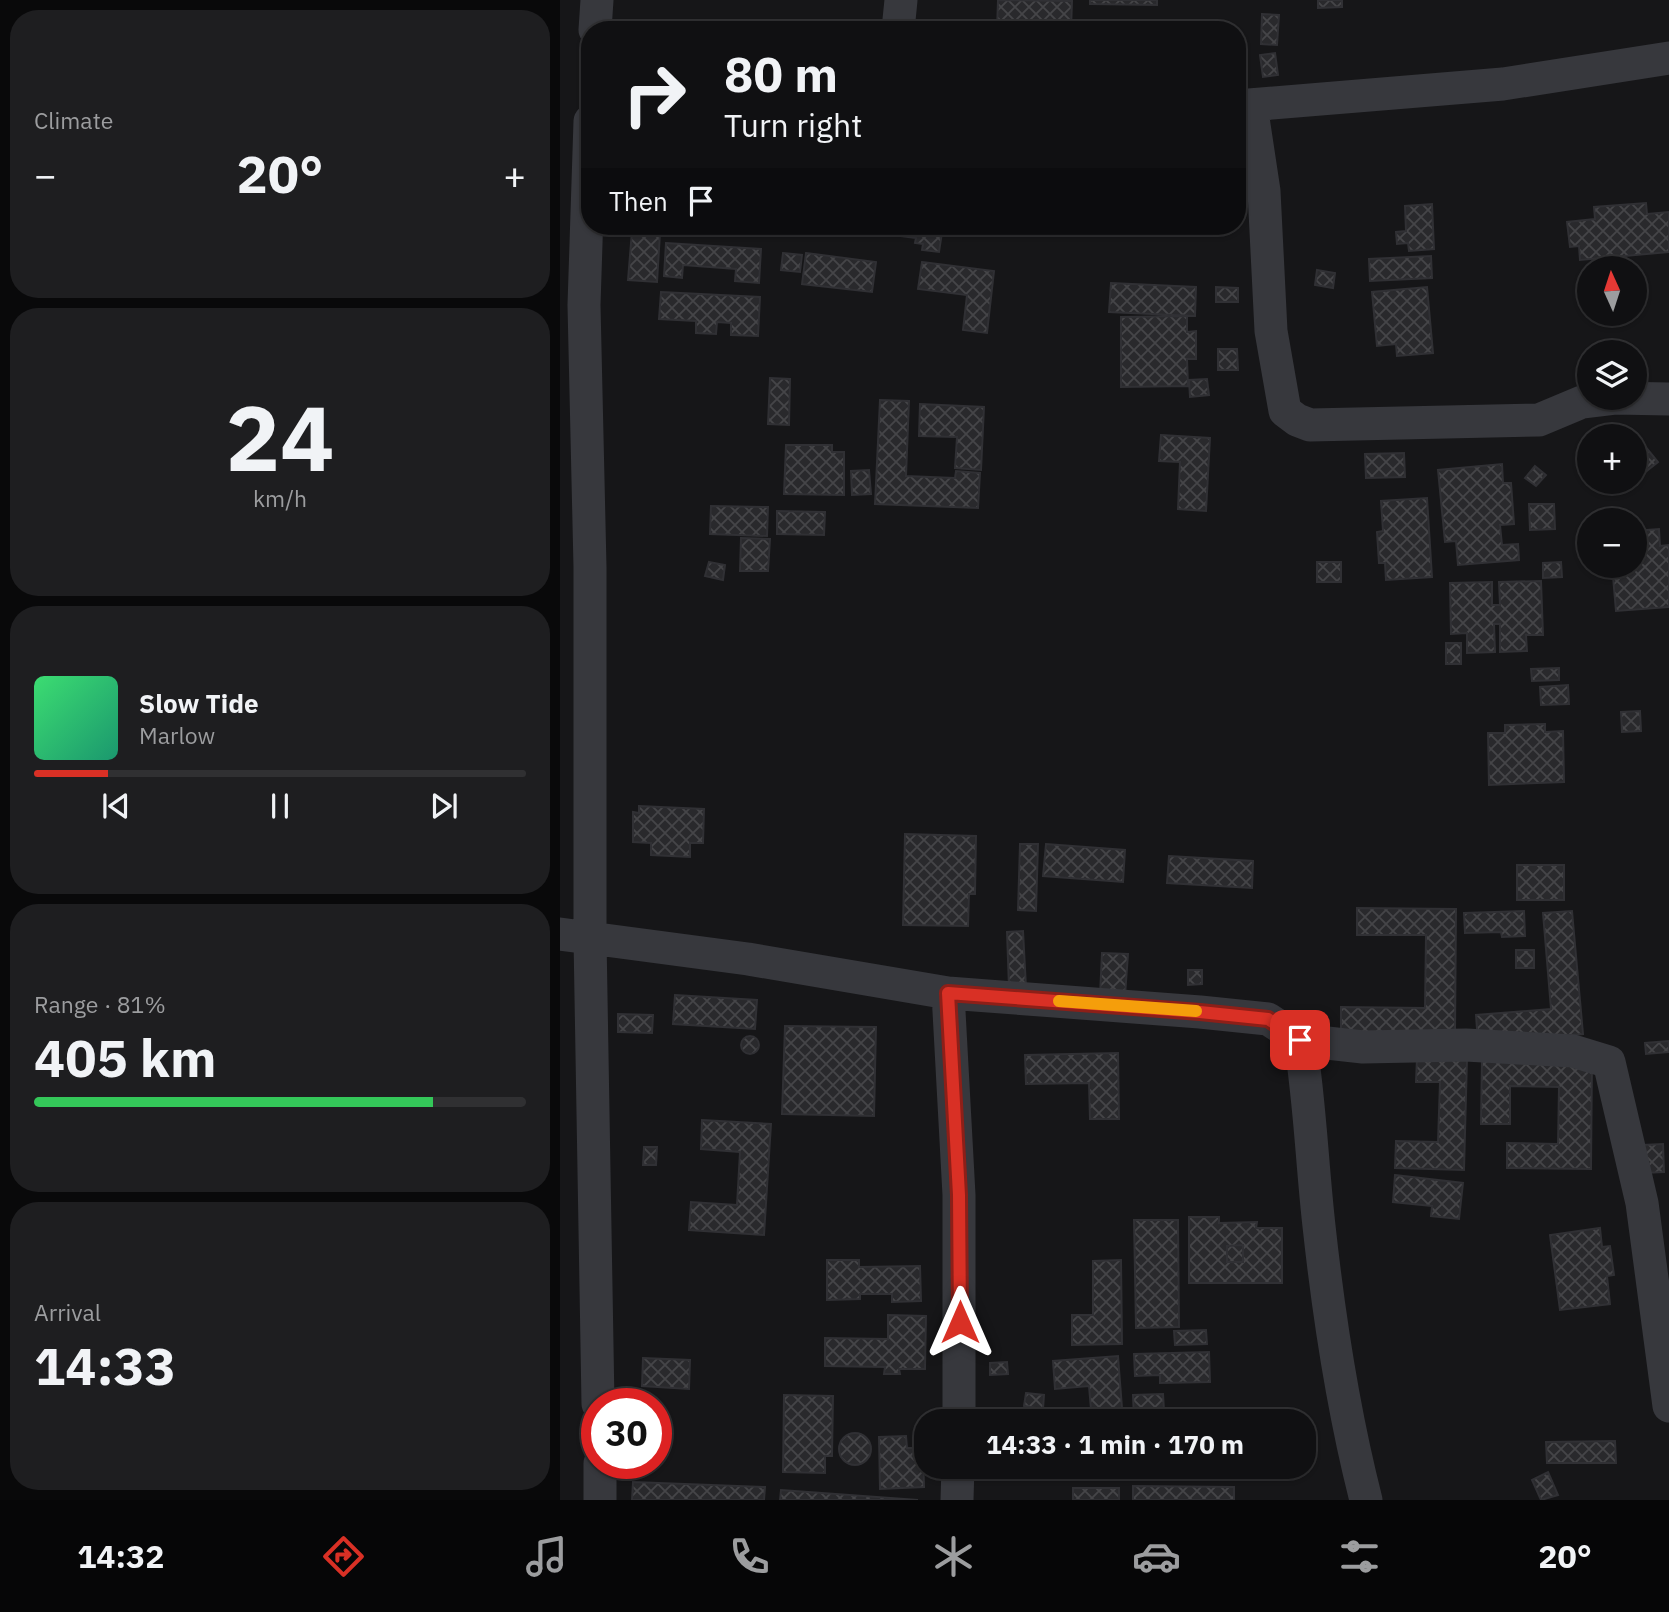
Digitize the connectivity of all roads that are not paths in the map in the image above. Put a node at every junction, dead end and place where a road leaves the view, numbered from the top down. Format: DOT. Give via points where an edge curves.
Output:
graph roads {
  1 [pos="597,0"];
  2 [pos="901,0"];
  3 [pos="596,21"];
  4 [pos="899,21"];
  5 [pos="1669,58"];
  6 [pos="1246,106"];
  7 [pos="1246,114"];
  8 [pos="586,235"];
  9 [pos="1669,399"];
  10 [pos="575,936"];
  11 [pos="948,993"];
  12 [pos="1300,1040"];
  13 [pos="1655,1204"];
  14 [pos="598,1388"];
  15 [pos="1669,1406"];
  16 [pos="959,1409"];
  17 [pos="600,1479"];
  18 [pos="958,1479"];
  19 [pos="600,1500"];
  20 [pos="957,1500"];
  21 [pos="1366,1500"];
  1 -- 3 [label="street"];
  2 -- 4 [label="street"];
  5 -- 6 [label="street" via="1503,84"];
  7 -- 9 [label="street" via="1264,191 1276,370 1285,411 1297,420 1310,425 1539,420 1581,402"];
  8 -- 10 [label="street" via="590,580"];
  10 -- 11 [label="street"];
  10 -- 14 [label="street" via="590,1040"];
  11 -- 12 [label="street" via="1268,1019"];
  11 -- 16 [label="street" via="959,1195"];
  12 -- 13 [label="street" via="1573,1051 1609,1062"];
  12 -- 21 [label="street" via="1336,1356"];
  13 -- 15 [label="street"];
  17 -- 19 [label="street"];
  18 -- 20 [label="street"];
}
